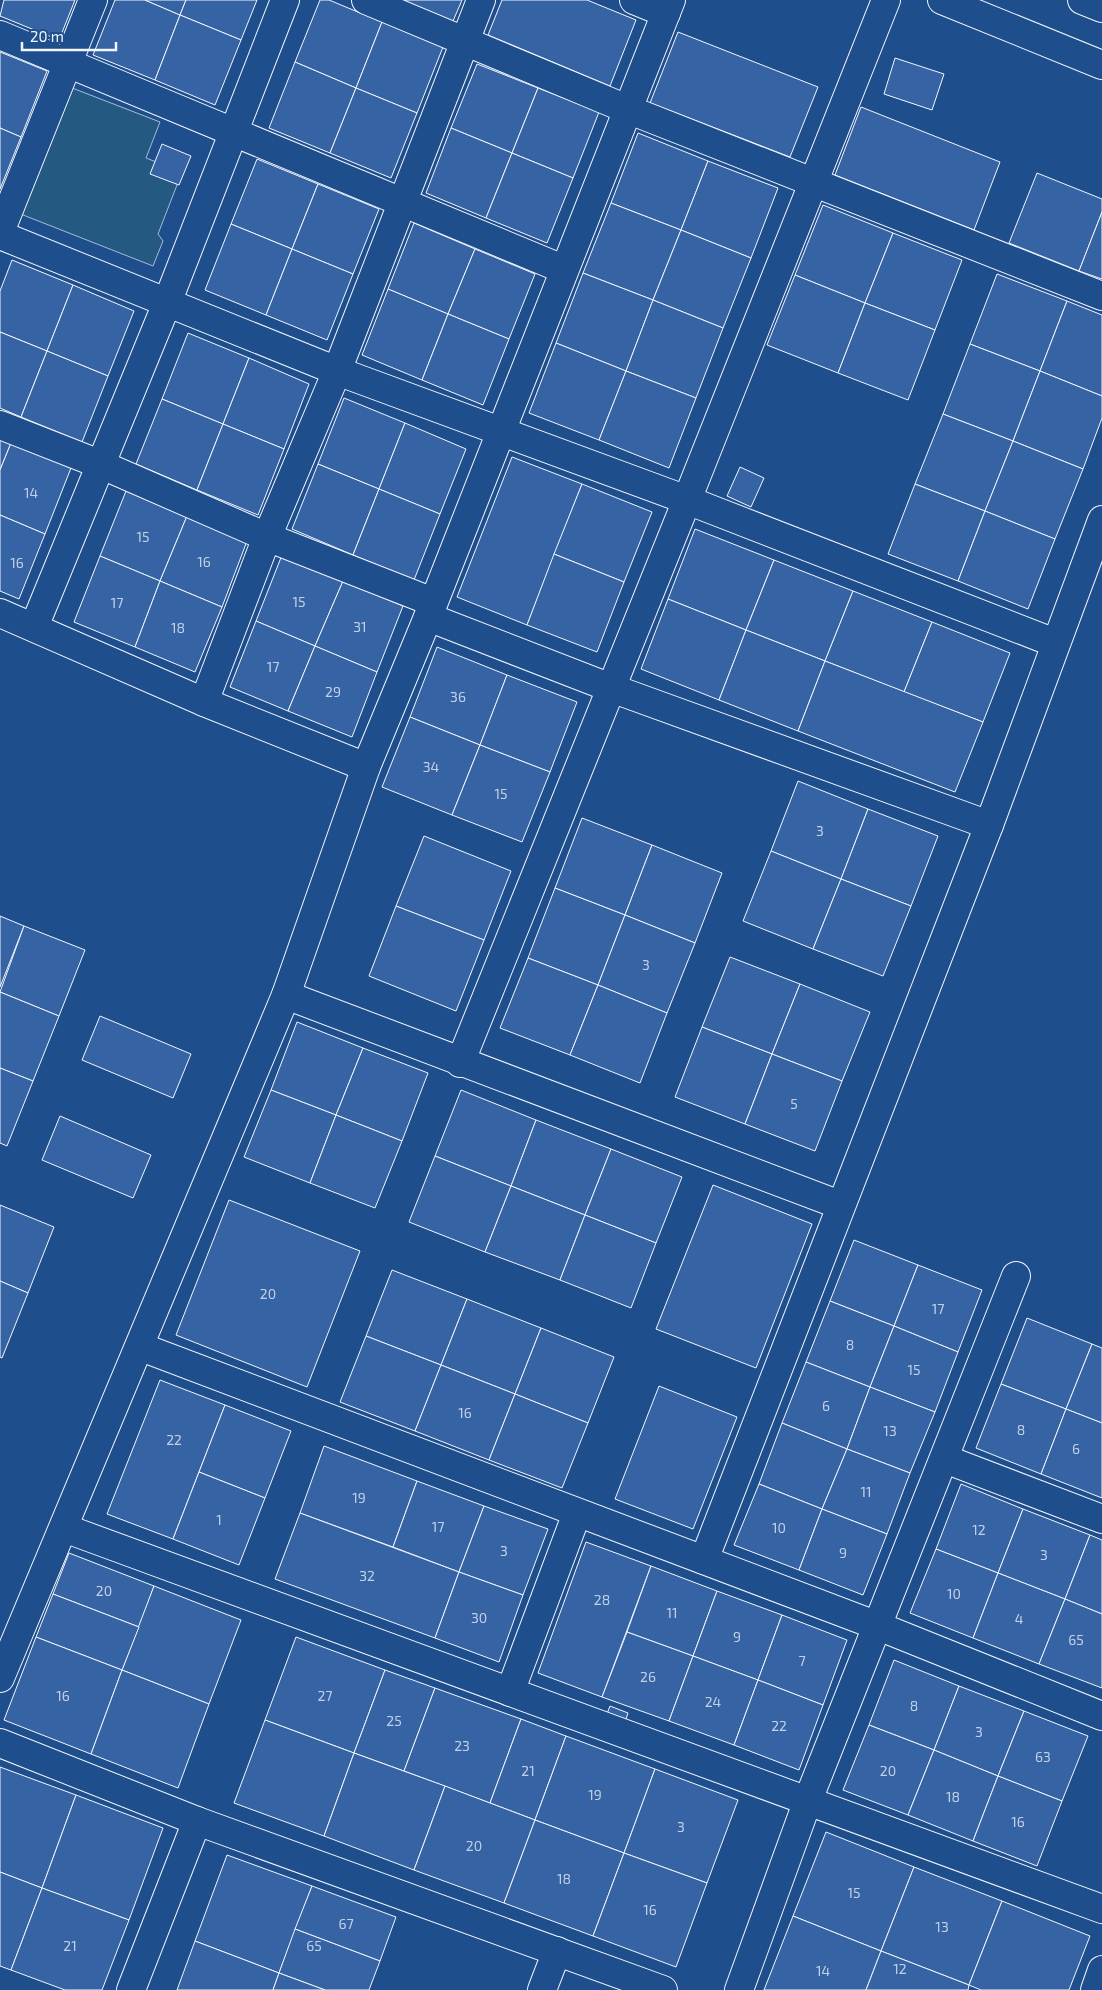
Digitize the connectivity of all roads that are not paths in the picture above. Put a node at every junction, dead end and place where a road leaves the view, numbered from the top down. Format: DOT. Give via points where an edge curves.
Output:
graph roads {
  1 [pos="93,0"];
  2 [pos="285,0"];
  3 [pos="366,0"];
  4 [pos="481,0"];
  5 [pos="634,0"];
  6 [pos="886,0"];
  7 [pos="942,0"];
  8 [pos="1082,0"];
  9 [pos="669,6"];
  10 [pos="1102,8"];
  11 [pos="0,35"];
  12 [pos="465,41"];
  13 [pos="68,63"];
  14 [pos="1102,64"];
  15 [pos="627,109"];
  16 [pos="232,131"];
  17 [pos="813,183"];
  18 [pos="403,202"];
  19 [pos="0,234"];
  20 [pos="563,270"];
  21 [pos="1102,296"];
  22 [pos="167,303"];
  23 [pos="337,371"];
  24 [pos="0,425"];
  25 [pos="499,433"];
  26 [pos="102,465"];
  27 [pos="687,500"];
  28 [pos="1102,520"];
  29 [pos="267,537"];
  30 [pos="430,609"];
  31 [pos="0,614"];
  32 [pos="34,628"];
  33 [pos="1055,643"];
  34 [pos="611,688"];
  35 [pos="204,702"];
  36 [pos="366,767"];
  37 [pos="989,825"];
  38 [pos="286,995"];
  39 [pos="460,1062"];
  40 [pos="840,1205"];
  41 [pos="1016,1276"];
  42 [pos="141,1347"];
  43 [pos="945,1459"];
  44 [pos="577,1513"];
  45 [pos="1102,1519"];
  46 [pos="64,1528"];
  47 [pos="704,1560"];
  48 [pos="878,1626"];
  49 [pos="0,1678"];
  50 [pos="510,1692"];
  51 [pos="1102,1716"];
  52 [pos="0,1743"];
  53 [pos="808,1800"];
  54 [pos="197,1822"];
  55 [pos="1102,1909"];
  56 [pos="558,1950"];
  57 [pos="1102,1970"];
  58 [pos="131,1990"];
  59 [pos="542,1990"];
  60 [pos="663,1990"];
  61 [pos="739,1990"];
  62 [pos="1095,1990"];
  1 -- 13 [label="main road"];
  2 -- 16 [label="main road"];
  3 -- 12 [label="main road"];
  4 -- 12 [label="main road"];
  5 -- 9 [label="main road"];
  6 -- 17 [label="main road"];
  7 -- 14 [label="main road"];
  8 -- 10 [label="main road"];
  9 -- 15 [label="main road"];
  11 -- 13 [label="main road"];
  12 -- 15 [label="main road"];
  12 -- 18 [label="main road"];
  13 -- 16 [label="main road"];
  13 -- 19 [label="main road"];
  15 -- 17 [label="main road"];
  15 -- 20 [label="main road"];
  16 -- 18 [label="main road"];
  16 -- 22 [label="main road"];
  17 -- 21 [label="main road"];
  17 -- 27 [label="main road"];
  18 -- 20 [label="main road"];
  18 -- 23 [label="main road"];
  19 -- 22 [label="main road"];
  20 -- 25 [label="main road"];
  22 -- 23 [label="main road"];
  22 -- 26 [label="main road"];
  23 -- 25 [label="main road"];
  23 -- 29 [label="main road"];
  24 -- 26 [label="main road"];
  25 -- 27 [label="main road"];
  25 -- 30 [label="main road"];
  26 -- 29 [label="main road"];
  26 -- 32 [label="main road"];
  27 -- 33 [label="main road"];
  27 -- 34 [label="main road"];
  28 -- 33 [label="main road"];
  29 -- 30 [label="main road"];
  29 -- 35 [label="main road"];
  30 -- 34 [label="main road"];
  30 -- 36 [label="main road"];
  31 -- 32 [label="main road"];
  32 -- 35 [label="main road"];
  33 -- 37 [label="main road"];
  34 -- 37 [label="main road"];
  34 -- 39 [label="main road"];
  35 -- 36 [label="main road"];
  36 -- 38 [label="main road"];
  37 -- 40 [label="main road"];
  38 -- 39 [label="main road"];
  38 -- 42 [label="main road"];
  39 -- 40 [label="main road"];
  40 -- 47 [label="main road"];
  41 -- 43 [label="main road"];
  42 -- 44 [label="main road"];
  42 -- 46 [label="main road"];
  43 -- 45 [label="main road"];
  43 -- 48 [label="main road"];
  44 -- 47 [label="main road"];
  44 -- 50 [label="main road"];
  46 -- 49 [label="main road"];
  46 -- 50 [label="main road"];
  47 -- 48 [label="main road"];
  48 -- 51 [label="main road"];
  48 -- 53 [label="main road"];
  50 -- 53 [label="main road"];
  52 -- 54 [label="main road"];
  53 -- 55 [label="main road"];
  53 -- 61 [label="main road"];
  54 -- 56 [label="main road"];
  54 -- 58 [label="main road"];
  56 -- 59 [label="main road"];
  56 -- 60 [label="main road"];
  57 -- 62 [label="main road"];
}
